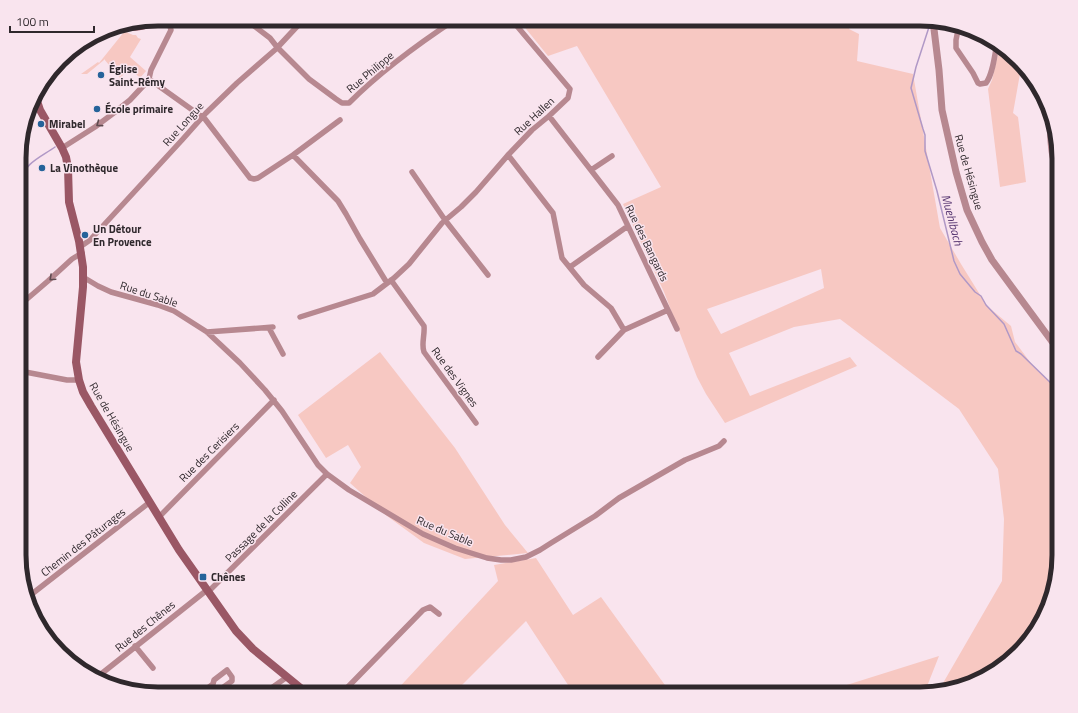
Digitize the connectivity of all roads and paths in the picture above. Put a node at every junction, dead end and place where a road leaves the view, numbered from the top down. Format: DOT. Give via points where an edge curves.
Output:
graph roads {
  1 [pos="170,26"];
  2 [pos="254,26"];
  3 [pos="297,26"];
  4 [pos="446,26"];
  5 [pos="518,26"];
  6 [pos="933,27"];
  7 [pos="958,32"];
  8 [pos="277,47"];
  9 [pos="995,50"];
  10 [pos="149,79"];
  11 [pos="38,104"];
  12 [pos="549,116"];
  13 [pos="202,117"];
  14 [pos="340,120"];
  15 [pos="1050,136"];
  16 [pos="62,148"];
  17 [pos="293,155"];
  18 [pos="508,155"];
  19 [pos="612,156"];
  20 [pos="1052,160"];
  21 [pos="591,170"];
  22 [pos="412,172"];
  23 [pos="446,220"];
  24 [pos="628,226"];
  25 [pos="81,250"];
  26 [pos="570,267"];
  27 [pos="488,275"];
  28 [pos="83,277"];
  29 [pos="389,282"];
  30 [pos="26,300"];
  31 [pos="668,310"];
  32 [pos="300,317"];
  33 [pos="677,329"];
  34 [pos="624,330"];
  35 [pos="207,332"];
  36 [pos="1052,341"];
  37 [pos="283,354"];
  38 [pos="598,356"];
  39 [pos="26,372"];
  40 [pos="79,380"];
  41 [pos="274,400"];
  42 [pos="476,423"];
  43 [pos="724,441"];
  44 [pos="327,474"];
  45 [pos="150,502"];
  46 [pos="159,517"];
  47 [pos="207,591"];
  48 [pos="32,594"];
  49 [pos="439,614"];
  50 [pos="135,646"];
  51 [pos="153,668"];
  52 [pos="101,674"];
  53 [pos="287,677"];
  54 [pos="213,684"];
  55 [pos="209,687"];
  56 [pos="215,687"];
  57 [pos="226,687"];
  58 [pos="273,687"];
  59 [pos="299,687"];
  60 [pos="348,687"];
  1 -- 10 [label="street" via="171,30"];
  2 -- 8 [label="street, Rue Philippe"];
  3 -- 8 [label="street, Rue Longue"];
  4 -- 8 [label="street, Rue Philippe" via="414,48 349,103 336,99 309,79"];
  5 -- 12 [label="street, Rue Hallen" via="570,89 568,98"];
  6 -- 36 [label="street, Rue de Hésingue" via="942,110 967,210 992,260"];
  7 -- 9 [label="street" via="957,51 980,84 986,83 989,79"];
  8 -- 13 [label="street, Rue Longue"];
  10 -- 13 [label="street"];
  10 -- 16 [label="street, one-way" via="115,112"];
  11 -- 16 [label="main road, Rue de Hésingue"];
  12 -- 18 [label="street, Rue Hallen"];
  12 -- 21 [label="street, Rue des Bangards"];
  13 -- 17 [label="street" via="250,178 258,178"];
  13 -- 25 [label="street, Rue Longue"];
  14 -- 17 [label="street"];
  15 -- 20 [label="street"];
  16 -- 25 [label="main road, Rue de Hésingue" via="68,168 69,202"];
  17 -- 29 [label="street, Rue des Vignes" via="338,201"];
  18 -- 23 [label="street, Rue Hallen" via="476,192"];
  18 -- 26 [label="street" via="553,213 562,258"];
  19 -- 21 [label="street"];
  21 -- 24 [label="street, Rue des Bangards" via="618,205"];
  22 -- 23 [label="street"];
  23 -- 27 [label="street"];
  23 -- 29 [label="street, Rue Hallen" via="409,264"];
  24 -- 26 [label="street"];
  24 -- 31 [label="street, Rue des Bangards"];
  25 -- 28 [label="main road, Rue de Hésingue"];
  25 -- 30 [label="street, Rue Longue, one-way"];
  26 -- 34 [label="street" via="584,285 611,308"];
  28 -- 35 [label="street, Rue du Sable" via="111,292 174,311"];
  28 -- 40 [label="main road, Rue de Hésingue" via="76,362"];
  29 -- 32 [label="street, Rue Hallen" via="369,295"];
  29 -- 42 [label="street, Rue des Vignes" via="424,326 424,352"];
  31 -- 33 [label="street, Rue des Bangards"];
  31 -- 34 [label="street"];
  34 -- 38 [label="street"];
  35 -- 37 [label="street" via="271,327"];
  35 -- 41 [label="street, Rue du Sable"];
  39 -- 40 [label="street"];
  40 -- 45 [label="main road, Rue de Hésingue" via="91,406"];
  41 -- 44 [label="street, Rue du Sable" via="318,465"];
  41 -- 46 [label="street, Rue des Cerisiers"];
  43 -- 44 [label="street, Rue du Sable" via="719,446 685,460 619,498 540,550 526,557 511,560 476,555 423,534"];
  44 -- 47 [label="street, Passage de la Colline"];
  45 -- 46 [label="main road, Rue de Hésingue"];
  45 -- 48 [label="street, Chemin des Pâturages"];
  46 -- 47 [label="main road, Rue de Hésingue"];
  47 -- 50 [label="street, Rue des Chênes"];
  47 -- 53 [label="main road, Rue de Hésingue" via="243,640"];
  49 -- 60 [label="street" via="430,607 424,610"];
  50 -- 51 [label="street"];
  50 -- 52 [label="street, Rue des Chênes"];
  53 -- 58 [label="street"];
  53 -- 59 [label="main road, Rue de Hésingue"];
  54 -- 55 [label="street"];
  54 -- 56 [label="street"];
  54 -- 57 [label="street" via="214,680 227,670 232,681"];
}
